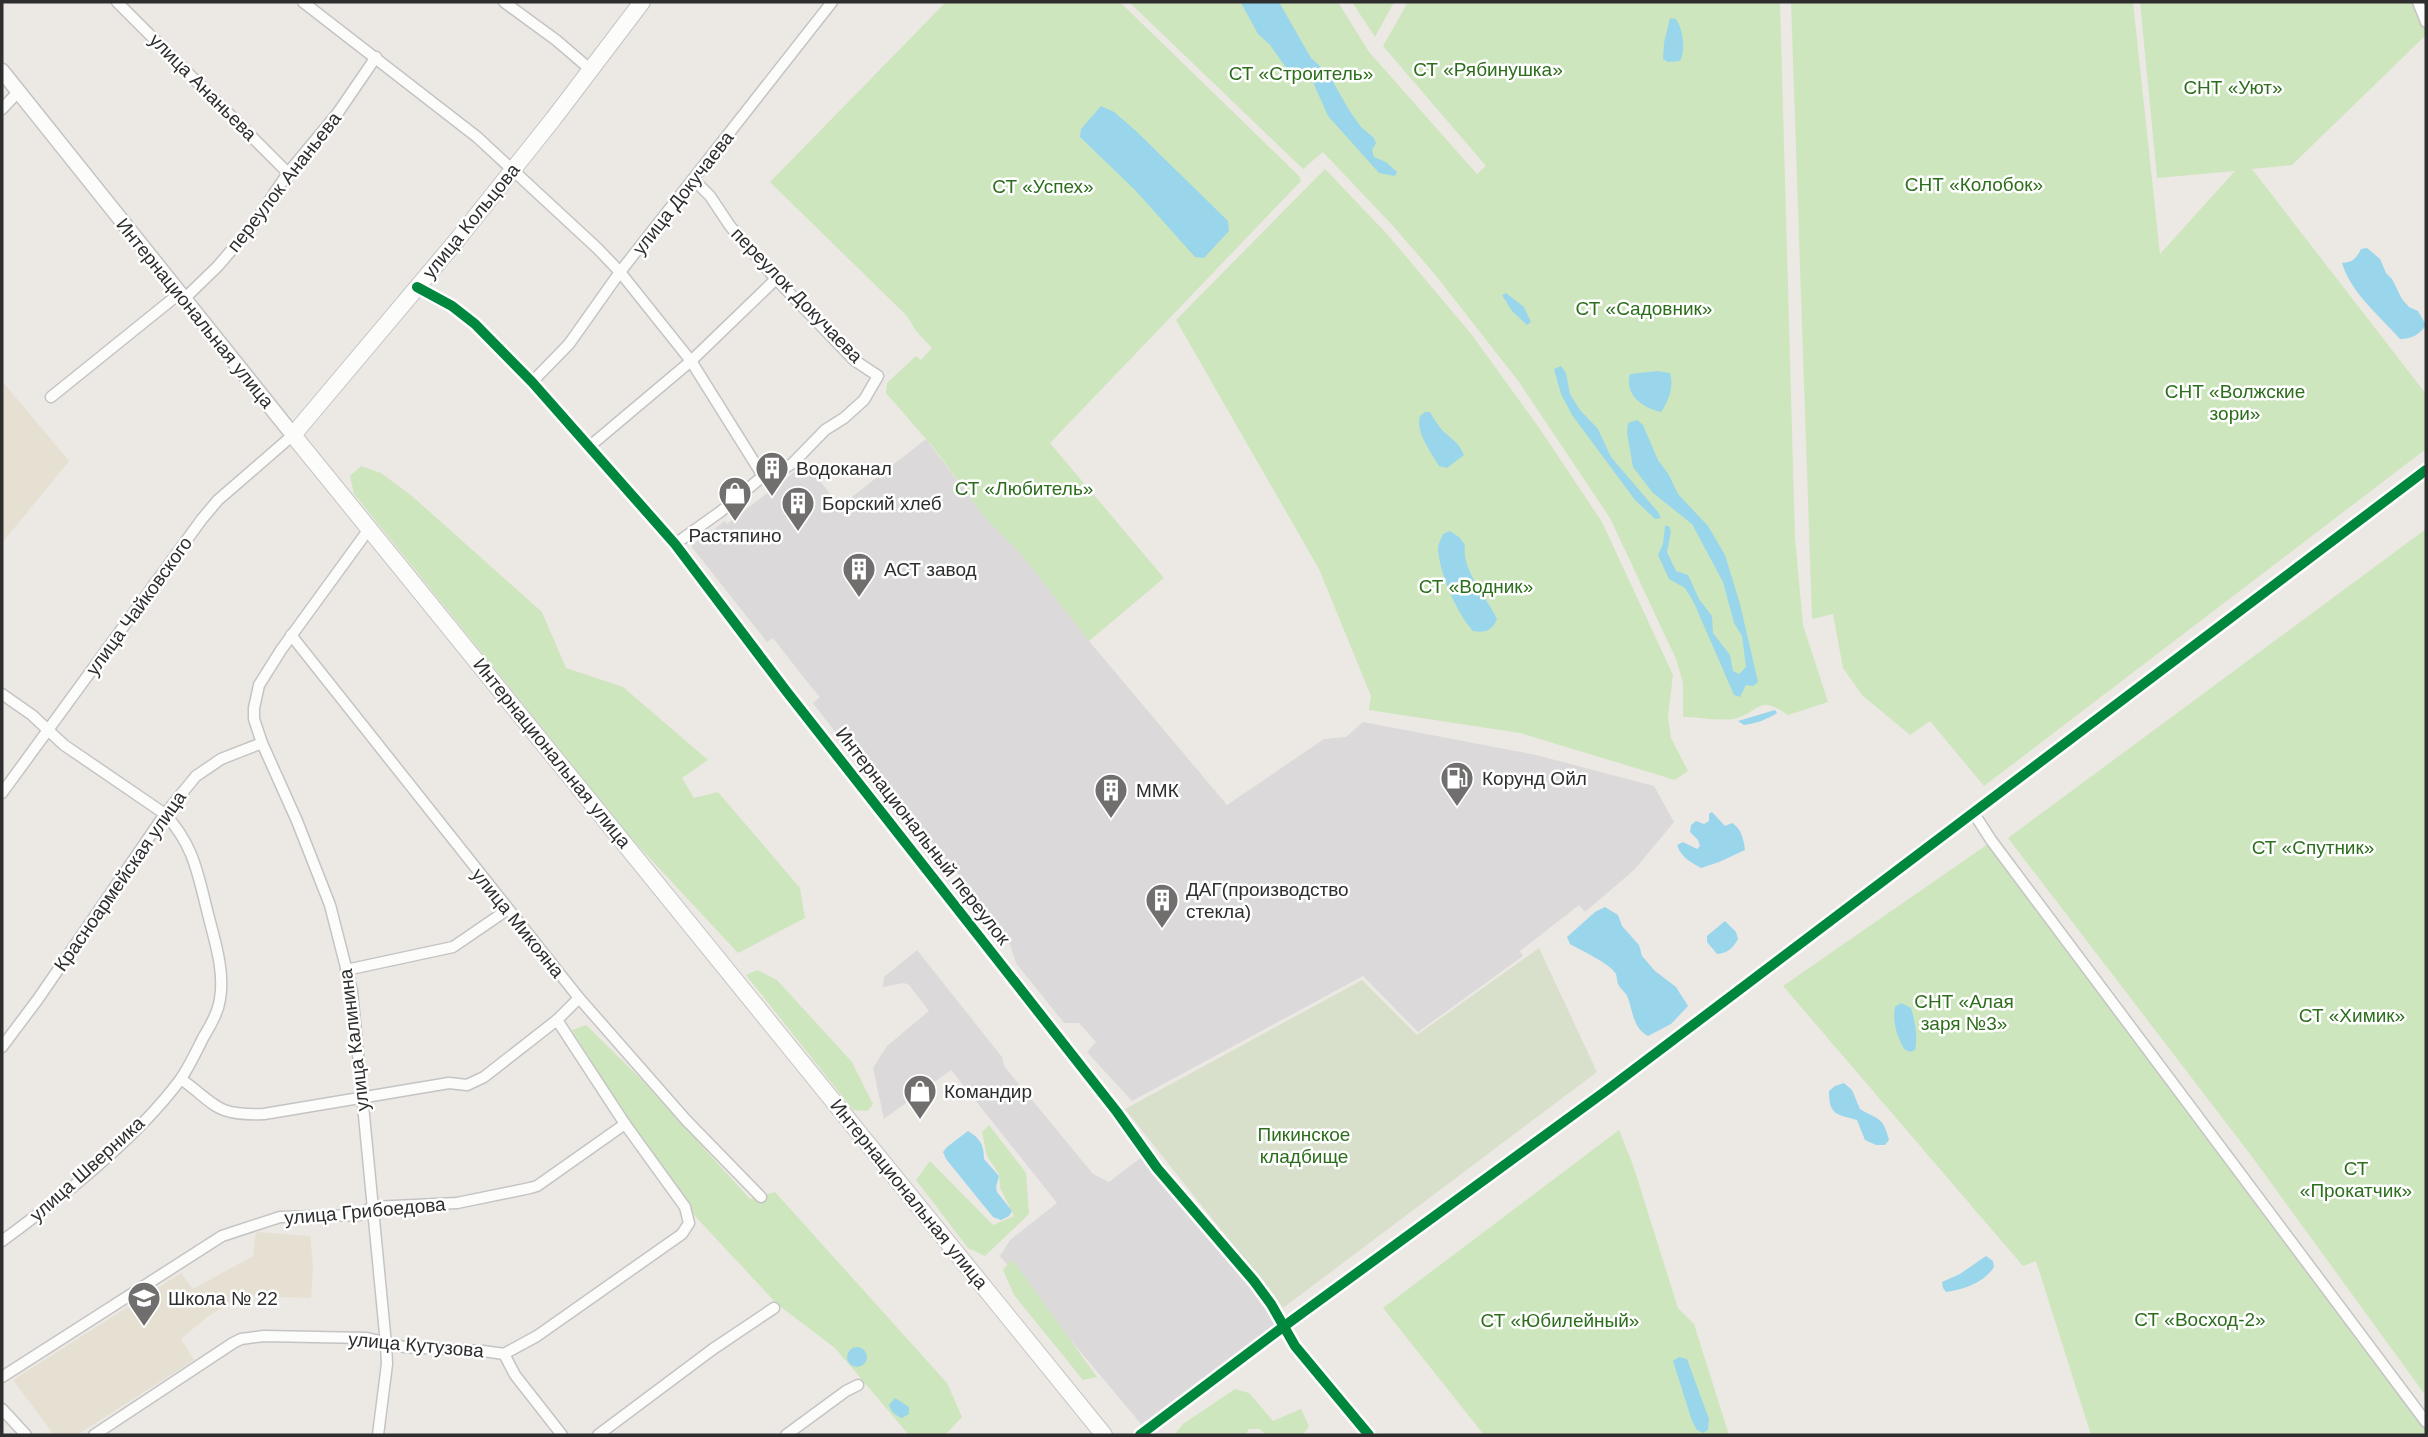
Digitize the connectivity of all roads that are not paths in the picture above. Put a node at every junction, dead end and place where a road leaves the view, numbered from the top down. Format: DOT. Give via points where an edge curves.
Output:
graph roads {
  1 [pos="117,2"];
  2 [pos="303,2"];
  3 [pos="505,2"];
  4 [pos="642,2"];
  5 [pos="832,2"];
  6 [pos="2418,2"];
  7 [pos="2426,22"];
  8 [pos="376,57"];
  9 [pos="591,70"];
  10 [pos="2,71"];
  11 [pos="19,91"];
  12 [pos="2,109"];
  13 [pos="514,169"];
  14 [pos="288,173"];
  15 [pos="693,179"];
  16 [pos="620,272"];
  17 [pos="776,279"];
  18 [pos="417,287"];
  19 [pos="182,296"];
  20 [pos="691,361"];
  21 [pos="532,382"];
  22 [pos="51,397"];
  23 [pos="293,435"];
  24 [pos="590,446"];
  25 [pos="2426,470"];
  26 [pos="763,476"];
  27 [pos="369,529"];
  28 [pos="675,544"];
  29 [pos="290,635"];
  30 [pos="2,694"];
  31 [pos="48,729"];
  32 [pos="262,743"];
  33 [pos="2,793"];
  34 [pos="1973,812"];
  35 [pos="165,814"];
  36 [pos="507,910"];
  37 [pos="346,970"];
  38 [pos="579,998"];
  39 [pos="557,1020"];
  40 [pos="2,1047"];
  41 [pos="181,1079"];
  42 [pos="361,1096"];
  43 [pos="625,1124"];
  44 [pos="761,1197"];
  45 [pos="372,1207"];
  46 [pos="2,1241"];
  47 [pos="774,1308"];
  48 [pos="1283,1327"];
  49 [pos="386,1344"];
  50 [pos="504,1354"];
  51 [pos="2,1377"];
  52 [pos="858,1385"];
  53 [pos="2,1411"];
  54 [pos="2426,1422"];
  55 [pos="26,1435"];
  56 [pos="94,1435"];
  57 [pos="377,1435"];
  58 [pos="562,1435"];
  59 [pos="598,1435"];
  60 [pos="786,1435"];
  61 [pos="1104,1435"];
  62 [pos="1140,1435"];
  63 [pos="1370,1435"];
  1 -- 14 [label="street, улица Ананьева"];
  2 -- 8 [label="street"];
  3 -- 9 [label="street"];
  4 -- 9 [label="main road, улица Кольцова"];
  5 -- 15 [label="street, улица Докучаева"];
  6 -- 7 [label="street"];
  8 -- 13 [label="street"];
  8 -- 14 [label="street, переулок Ананьева"];
  9 -- 13 [label="main road, улица Кольцова"];
  10 -- 11 [label="street, Интернациональная улица"];
  11 -- 12 [label="street"];
  11 -- 19 [label="street, Интернациональная улица"];
  13 -- 16 [label="street"];
  13 -- 18 [label="main road, улица Кольцова"];
  14 -- 19 [label="street, переулок Ананьева" via="232,250 200,286"];
  15 -- 16 [label="street, улица Докучаева"];
  15 -- 17 [label="street, переулок Докучаева"];
  16 -- 20 [label="street"];
  16 -- 21 [label="street, улица Докучаева" via="569,344"];
  17 -- 20 [label="street"];
  17 -- 26 [label="street, переулок Докучаева" via="854,360 878,376 864,400 793,463"];
  18 -- 21 [label="street, Интернациональный переулок" via="475,324"];
  18 -- 23 [label="main road, улица Кольцова"];
  19 -- 22 [label="street, переулок Ананьева"];
  19 -- 23 [label="street, Интернациональная улица"];
  20 -- 24 [label="street"];
  20 -- 26 [label="street"];
  21 -- 24 [label="street, Интернациональный переулок"];
  23 -- 27 [label="main road, Интернациональная улица"];
  23 -- 31 [label="street, улица Чайковского" via="218,500"];
  24 -- 28 [label="street, Интернациональный переулок"];
  25 -- 34 [label="street"];
  26 -- 28 [label="street"];
  27 -- 29 [label="street, улица Калинина"];
  27 -- 61 [label="main road, Интернациональная улица"];
  28 -- 48 [label="street, Интернациональный переулок" via="1157,1168 1254,1281"];
  29 -- 32 [label="street, улица Калинина" via="255,695 254,719"];
  29 -- 36 [label="street, улица Микояна"];
  30 -- 31 [label="street, улица Шверника"];
  31 -- 33 [label="street, улица Чайковского"];
  31 -- 35 [label="street, улица Шверника" via="64,745"];
  32 -- 35 [label="street, Красноармейская улица" via="210,765"];
  32 -- 37 [label="street, улица Калинина" via="330,905"];
  34 -- 48 [label="street" via="1618,1082"];
  34 -- 54 [label="street"];
  35 -- 40 [label="street, Красноармейская улица"];
  35 -- 41 [label="street, улица Шверника" via="186,841 199,876 221,984 216,1013"];
  36 -- 37 [label="street" via="453,947"];
  36 -- 38 [label="street, улица Микояна"];
  37 -- 42 [label="street, улица Калинина" via="354,1005"];
  38 -- 39 [label="street"];
  38 -- 44 [label="street, улица Микояна"];
  39 -- 42 [label="street" via="475,1082"];
  39 -- 43 [label="street"];
  41 -- 42 [label="street" via="217,1109 236,1114 264,1114"];
  41 -- 46 [label="street, улица Шверника" via="121,1143"];
  42 -- 45 [label="street, улица Калинина"];
  43 -- 45 [label="street, улица Грибоедова" via="537,1186 457,1203"];
  43 -- 50 [label="street, улица Кутузова" via="685,1207 687,1228 609,1287"];
  45 -- 49 [label="street, улица Калинина"];
  45 -- 51 [label="street, улица Грибоедова" via="359,1215 280,1217 222,1236"];
  47 -- 59 [label="street"];
  48 -- 62 [label="street"];
  48 -- 63 [label="street, Интернациональный переулок"];
  49 -- 50 [label="street, улица Кутузова"];
  49 -- 56 [label="street, улица Кутузова" via="367,1339 242,1339"];
  49 -- 57 [label="street, улица Калинина"];
  50 -- 58 [label="street" via="514,1375"];
  52 -- 60 [label="street"];
  53 -- 55 [label="street"];
}
